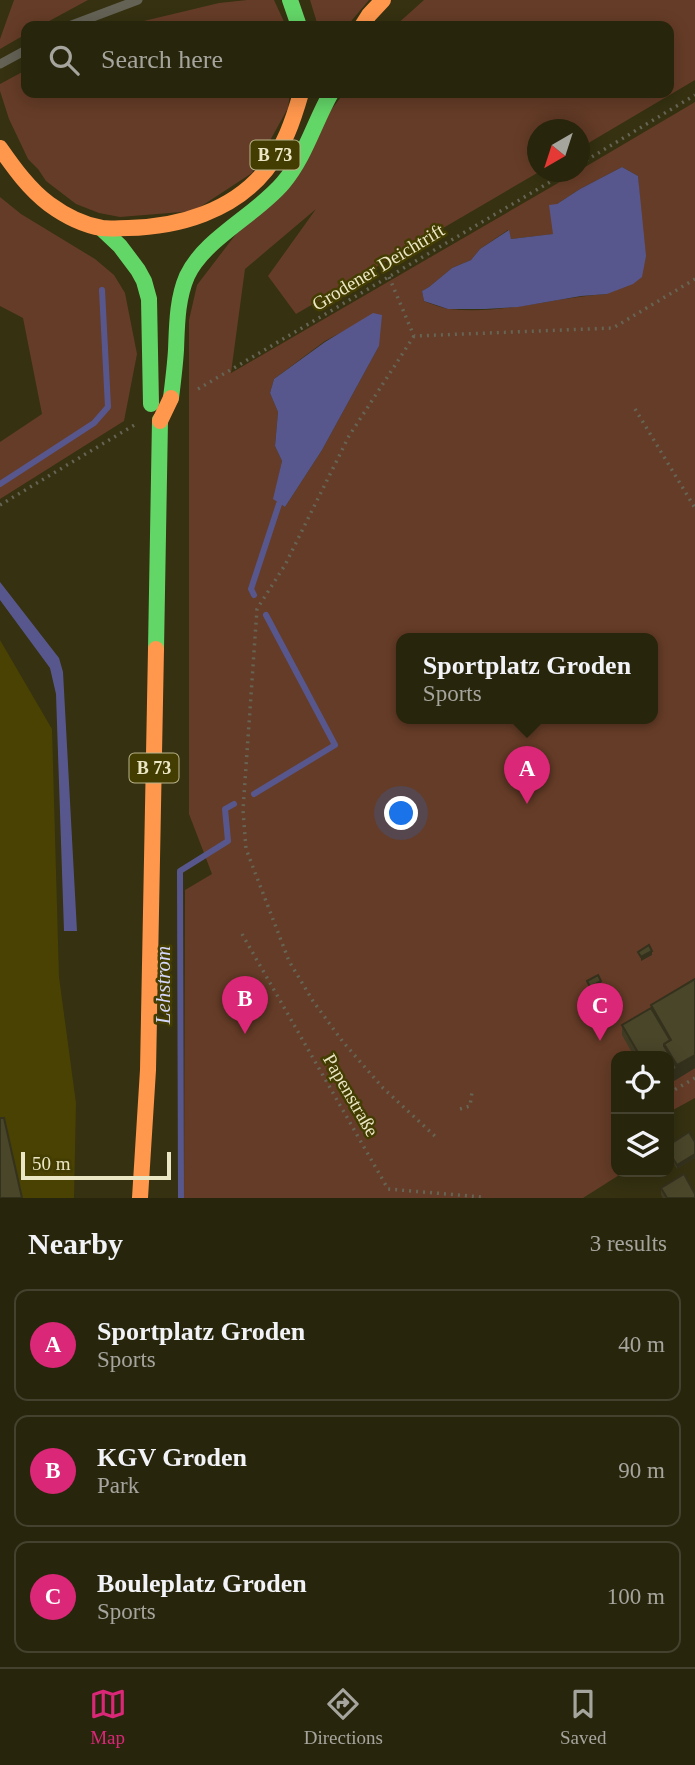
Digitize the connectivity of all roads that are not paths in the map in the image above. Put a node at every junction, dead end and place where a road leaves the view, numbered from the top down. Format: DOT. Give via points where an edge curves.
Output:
graph roads {
  1 [pos="138,0"];
  2 [pos="290,0"];
  3 [pos="383,0"];
  4 [pos="397,0"];
  5 [pos="82,21"];
  6 [pos="297,21"];
  7 [pos="365,21"];
  8 [pos="379,21"];
  9 [pos="21,53"];
  10 [pos="0,64"];
  11 [pos="300,98"];
  12 [pos="313,98"];
  13 [pos="329,98"];
  14 [pos="291,127"];
  15 [pos="0,148"];
  16 [pos="228,204"];
  17 [pos="101,228"];
  18 [pos="164,337"];
  19 [pos="158,402"];
  20 [pos="148,1070"];
  21 [pos="140,1198"];
  22 [pos="155,1198"];
  1 -- 5 [label="lane"];
  2 -- 6 [label="main road"];
  3 -- 7 [label="main road"];
  4 -- 8 [label="main road"];
  9 -- 10 [label="lane"];
  11 -- 14 [label="main road, B 73"];
  12 -- 14 [label="main road"];
  13 -- 18 [label="main road" via="290,174 257,210 206,249 192,266"];
  14 -- 16 [label="main road, B 73" via="262,174"];
  15 -- 17 [label="main road, B 73" via="22,179 50,205"];
  16 -- 17 [label="main road, B 73" via="174,225"];
  16 -- 18 [label="main road, B 73" via="177,275"];
  17 -- 18 [label="main road, B 73" via="138,270"];
  18 -- 19 [label="main road, B 73"];
  18 -- 20 [label="main road, B 73, bridge" via="172,398 159,421"];
  20 -- 21 [label="main road, B 73"];
  20 -- 22 [label="main road, B 73"];
}
